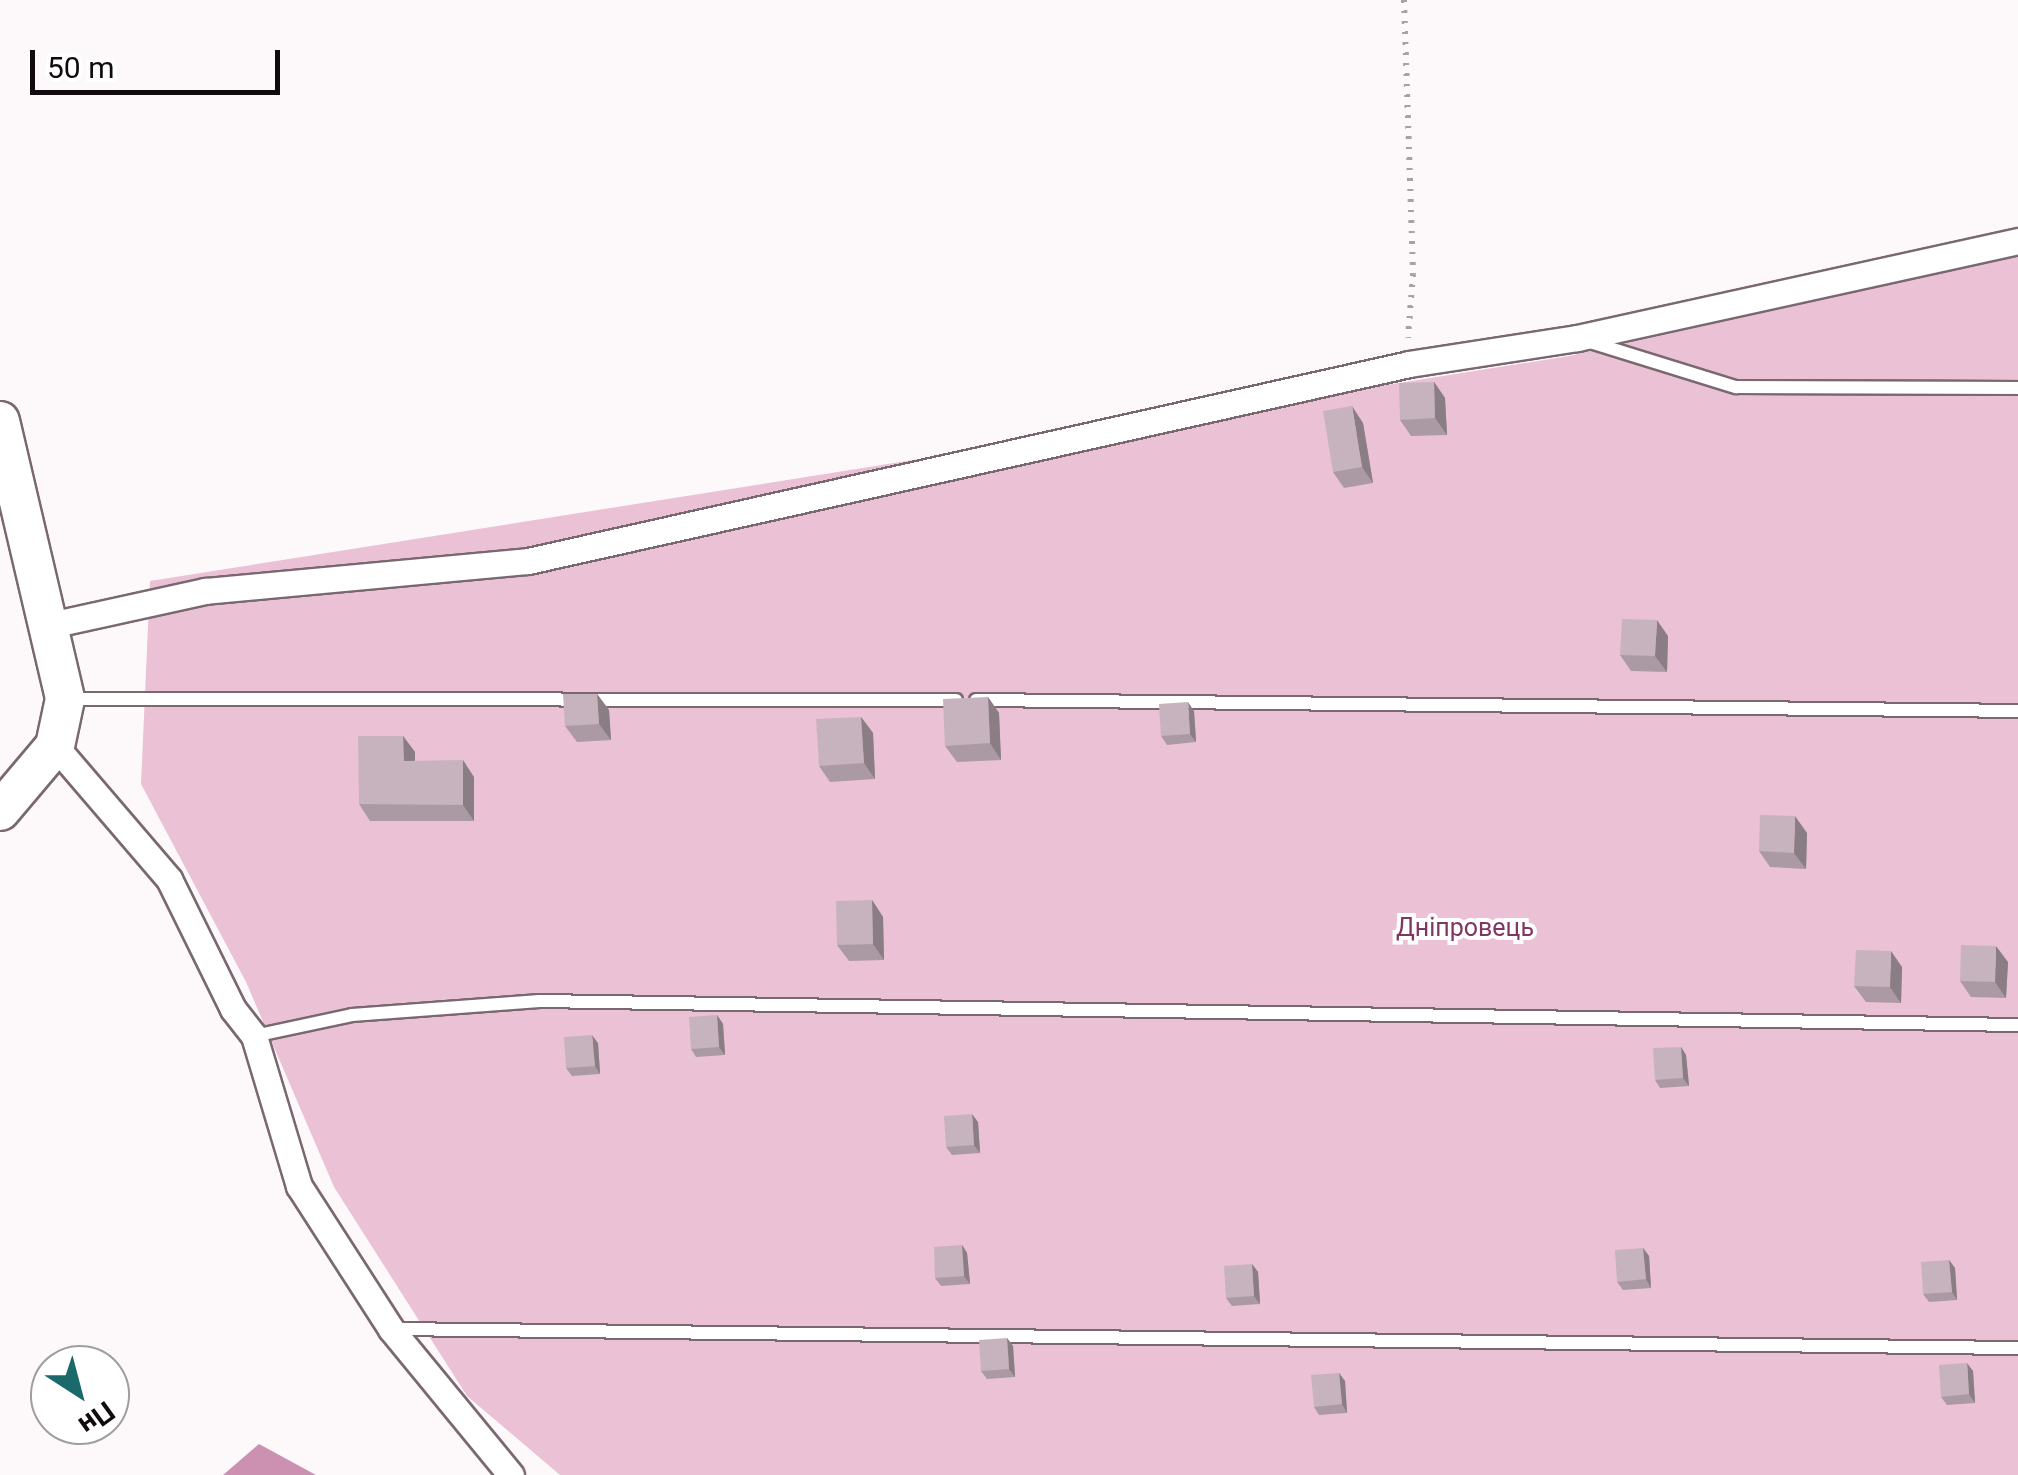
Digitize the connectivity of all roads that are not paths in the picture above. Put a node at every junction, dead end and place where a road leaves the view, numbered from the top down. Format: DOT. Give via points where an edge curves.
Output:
graph roads {
  1 [pos="2018,240"];
  2 [pos="1577,338"];
  3 [pos="2018,388"];
  4 [pos="0,421"];
  5 [pos="50,625"];
  6 [pos="65,699"];
  7 [pos="2018,711"];
  8 [pos="55,746"];
  9 [pos="0,811"];
  10 [pos="2018,1024"];
  11 [pos="254,1036"];
  12 [pos="391,1329"];
  13 [pos="2018,1348"];
  14 [pos="510,1475"];
  1 -- 2 [label="street"];
  2 -- 3 [label="lane" via="1736,387"];
  2 -- 5 [label="street" via="1410,364 528,561 206,590"];
  4 -- 5 [label="street"];
  5 -- 6 [label="street"];
  6 -- 7 [label="lane" via="1473,700"];
  6 -- 8 [label="street"];
  8 -- 9 [label="street"];
  8 -- 11 [label="street" via="169,879 233,1009"];
  10 -- 11 [label="lane" via="539,1001 352,1015"];
  11 -- 12 [label="street" via="299,1186"];
  12 -- 13 [label="lane"];
  12 -- 14 [label="street"];
}
